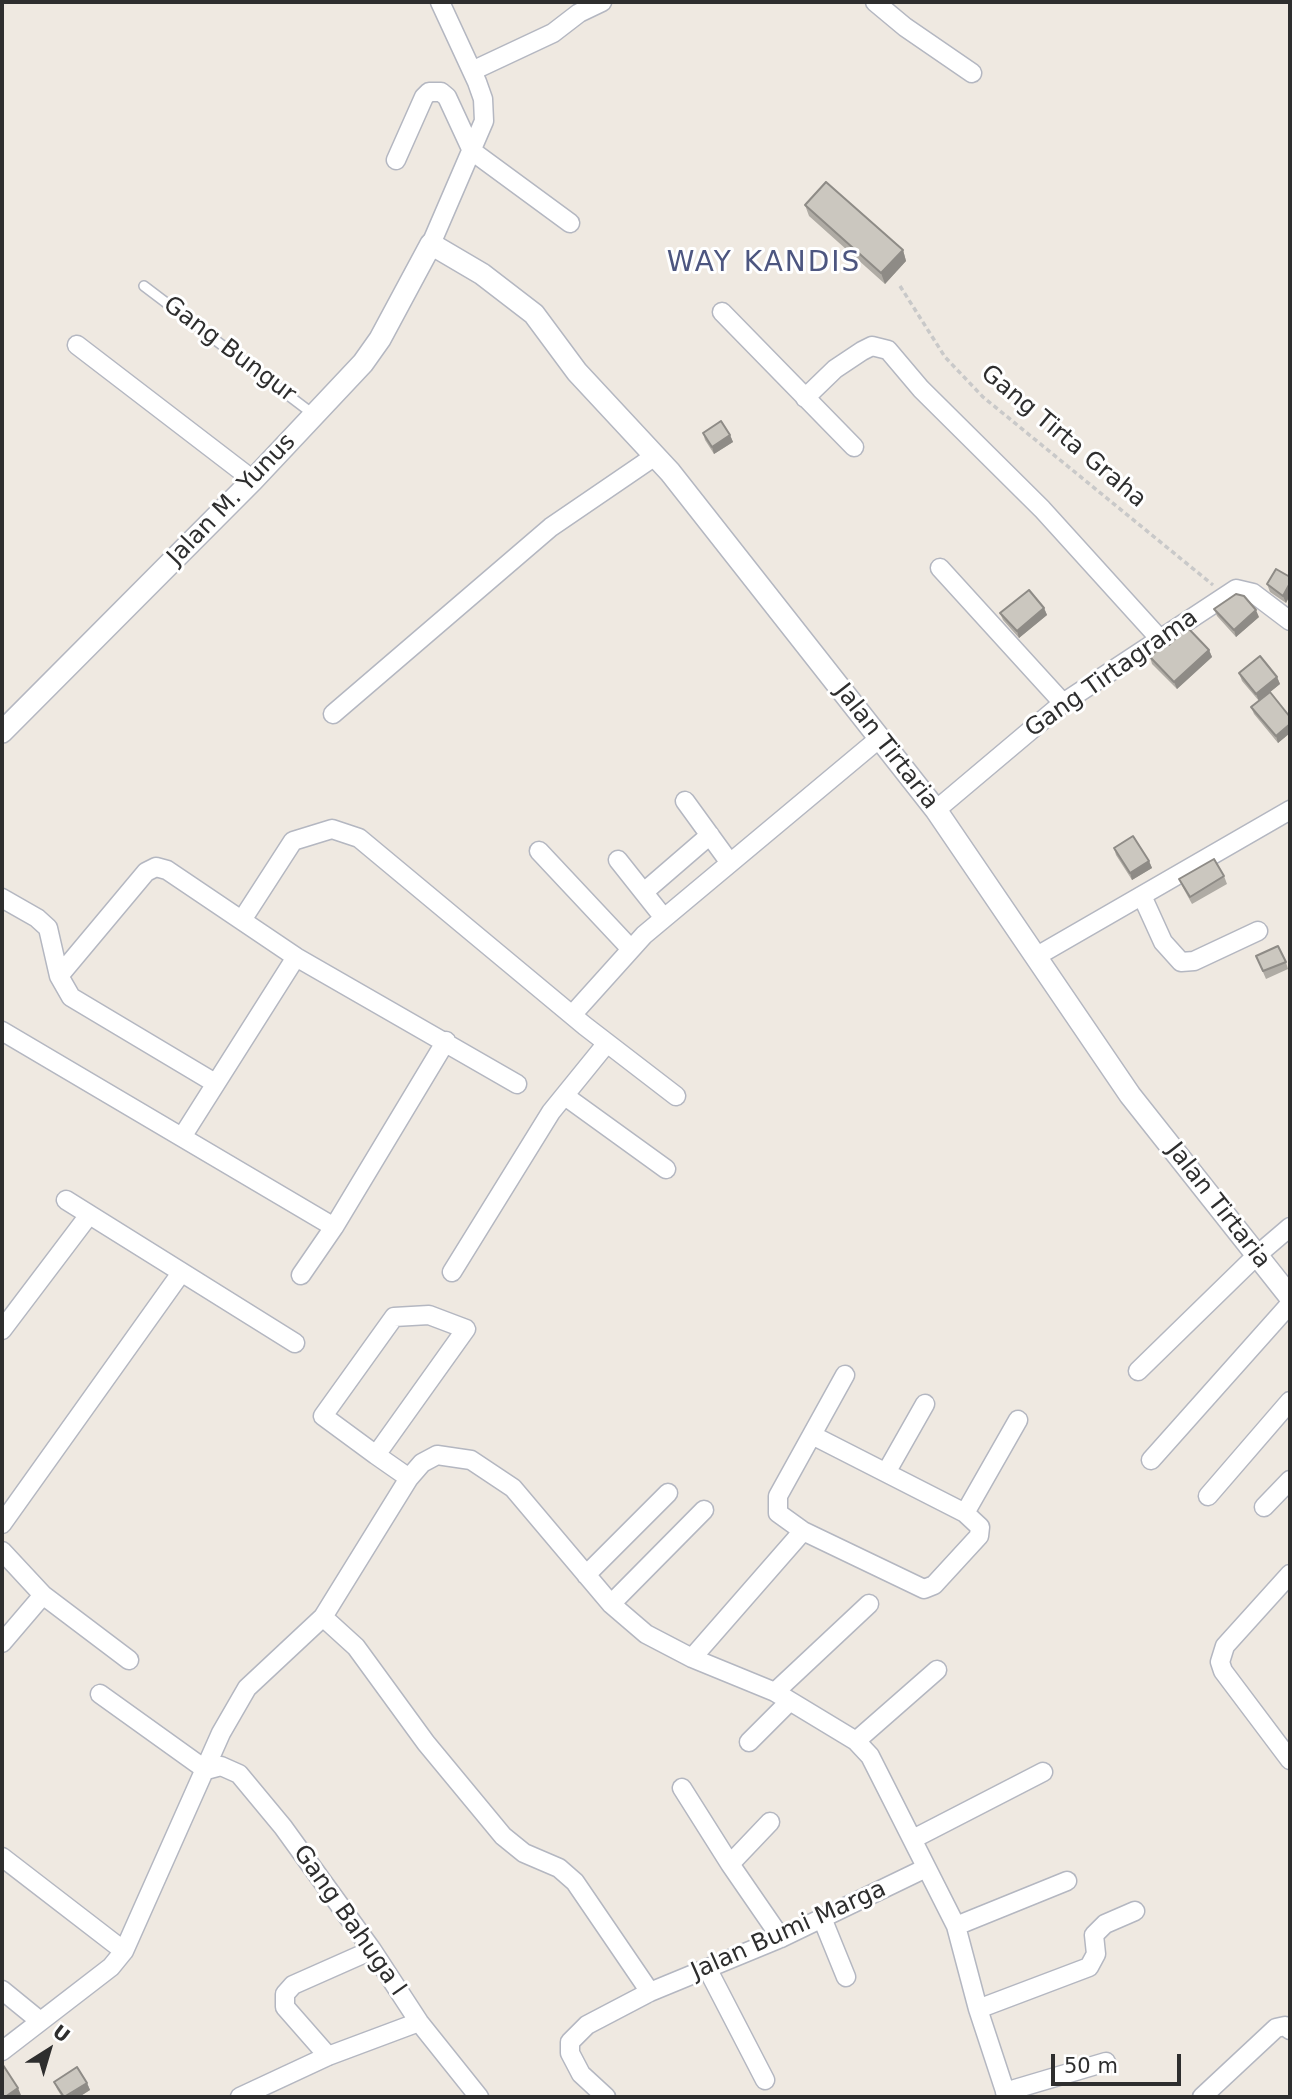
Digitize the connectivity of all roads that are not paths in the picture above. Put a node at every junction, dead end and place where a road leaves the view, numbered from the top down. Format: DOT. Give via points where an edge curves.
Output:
graph roads {
  1 [pos="440,2"];
  2 [pos="602,2"];
  3 [pos="875,2"];
  4 [pos="472,71"];
  5 [pos="972,73"];
  6 [pos="472,151"];
  7 [pos="396,160"];
  8 [pos="570,223"];
  9 [pos="431,244"];
  10 [pos="144,286"];
  11 [pos="722,313"];
  12 [pos="77,345"];
  13 [pos="805,398"];
  14 [pos="314,414"];
  15 [pos="854,447"];
  16 [pos="655,456"];
  17 [pos="253,480"];
  18 [pos="940,568"];
  19 [pos="1290,621"];
  20 [pos="1159,638"];
  21 [pos="1063,703"];
  22 [pos="333,714"];
  23 [pos="2,733"];
  24 [pos="881,737"];
  25 [pos="685,801"];
  26 [pos="936,810"];
  27 [pos="1290,810"];
  28 [pos="710,835"];
  29 [pos="539,851"];
  30 [pos="618,860"];
  31 [pos="730,863"];
  32 [pos="643,892"];
  33 [pos="2,898"];
  34 [pos="1143,898"];
  35 [pos="664,918"];
  36 [pos="242,920"];
  37 [pos="1258,930"];
  38 [pos="630,948"];
  39 [pos="1037,956"];
  40 [pos="296,957"];
  41 [pos="59,976"];
  42 [pos="572,1015"];
  43 [pos="2,1031"];
  44 [pos="446,1041"];
  45 [pos="607,1043"];
  46 [pos="215,1083"];
  47 [pos="517,1084"];
  48 [pos="565,1096"];
  49 [pos="676,1096"];
  50 [pos="183,1137"];
  51 [pos="666,1169"];
  52 [pos="66,1200"];
  53 [pos="89,1215"];
  54 [pos="334,1227"];
  55 [pos="1290,1227"];
  56 [pos="1256,1256"];
  57 [pos="452,1272"];
  58 [pos="180,1273"];
  59 [pos="301,1275"];
  60 [pos="1290,1297"];
  61 [pos="1290,1304"];
  62 [pos="2,1330"];
  63 [pos="295,1343"];
  64 [pos="1138,1371"];
  65 [pos="845,1375"];
  66 [pos="1290,1401"];
  67 [pos="925,1404"];
  68 [pos="1018,1420"];
  69 [pos="812,1435"];
  70 [pos="376,1455"];
  71 [pos="1151,1460"];
  72 [pos="887,1471"];
  73 [pos="409,1478"];
  74 [pos="1290,1479"];
  75 [pos="668,1493"];
  76 [pos="1208,1496"];
  77 [pos="1264,1507"];
  78 [pos="704,1510"];
  79 [pos="965,1513"];
  80 [pos="2,1524"];
  81 [pos="803,1531"];
  82 [pos="2,1551"];
  83 [pos="1290,1574"];
  84 [pos="586,1575"];
  85 [pos="43,1595"];
  86 [pos="611,1604"];
  87 [pos="869,1604"];
  88 [pos="323,1617"];
  89 [pos="2,1643"];
  90 [pos="692,1658"];
  91 [pos="129,1660"];
  92 [pos="937,1670"];
  93 [pos="100,1694"];
  94 [pos="783,1697"];
  95 [pos="856,1741"];
  96 [pos="749,1742"];
  97 [pos="1290,1760"];
  98 [pos="206,1770"];
  99 [pos="1043,1772"];
  100 [pos="682,1788"];
  101 [pos="770,1822"];
  102 [pos="914,1839"];
  103 [pos="2,1857"];
  104 [pos="730,1864"];
  105 [pos="926,1868"];
  106 [pos="1066,1881"];
  107 [pos="1135,1912"];
  108 [pos="821,1918"];
  109 [pos="956,1926"];
  110 [pos="781,1938"];
  111 [pos="372,1950"];
  112 [pos="124,1951"];
  113 [pos="706,1968"];
  114 [pos="846,1977"];
  115 [pos="2,1990"];
  116 [pos="650,1992"];
  117 [pos="978,2009"];
  118 [pos="40,2021"];
  119 [pos="419,2022"];
  120 [pos="1290,2030"];
  121 [pos="2,2051"];
  122 [pos="328,2056"];
  123 [pos="1106,2062"];
  124 [pos="765,2080"];
  125 [pos="1006,2094"];
  126 [pos="240,2097"];
  127 [pos="478,2097"];
  128 [pos="606,2097"];
  129 [pos="1202,2097"];
  1 -- 4 [label="street"];
  2 -- 4 [label="street" via="553,33"];
  3 -- 5 [label="street"];
  4 -- 6 [label="street" via="483,99 484,121"];
  6 -- 7 [label="street" via="447,97 435,91 424,97"];
  6 -- 8 [label="street"];
  6 -- 9 [label="street"];
  9 -- 14 [label="street, Jalan M. Yunus" via="380,339"];
  9 -- 16 [label="street, Jalan Tirtaria" via="491,280 534,314 577,372"];
  10 -- 14 [label="lane, Gang Bungur"];
  11 -- 13 [label="street"];
  12 -- 17 [label="street"];
  13 -- 15 [label="street"];
  13 -- 20 [label="street" via="862,351 872,346 888,350"];
  14 -- 17 [label="street, Jalan M. Yunus"];
  16 -- 22 [label="street" via="551,527"];
  16 -- 24 [label="street, Jalan Tirtaria"];
  17 -- 23 [label="street, Jalan M. Yunus"];
  18 -- 21 [label="street"];
  19 -- 20 [label="street, Gang Tirtagrama" via="1253,593 1236,589"];
  20 -- 21 [label="street, Gang Tirtagrama"];
  21 -- 26 [label="street, Gang Tirtagrama"];
  24 -- 26 [label="street, Jalan Tirtaria"];
  24 -- 31 [label="street"];
  25 -- 28 [label="street"];
  26 -- 39 [label="street, Jalan Tirtaria"];
  27 -- 34 [label="street"];
  28 -- 31 [label="street"];
  28 -- 32 [label="street"];
  29 -- 38 [label="street"];
  30 -- 32 [label="street"];
  31 -- 35 [label="street"];
  32 -- 35 [label="street"];
  33 -- 41 [label="street" via="48,928"];
  34 -- 37 [label="street" via="1163,942 1181,962 1194,961"];
  34 -- 39 [label="street"];
  35 -- 38 [label="street"];
  36 -- 40 [label="street"];
  36 -- 41 [label="street" via="156,867 146,872"];
  36 -- 42 [label="street" via="293,841 331,829 359,838"];
  38 -- 42 [label="street"];
  39 -- 56 [label="street, Jalan Tirtaria" via="1130,1095"];
  40 -- 44 [label="street"];
  40 -- 46 [label="street"];
  41 -- 46 [label="street" via="71,997"];
  42 -- 45 [label="street"];
  43 -- 50 [label="street"];
  44 -- 47 [label="street"];
  44 -- 54 [label="street"];
  45 -- 48 [label="street"];
  45 -- 49 [label="street"];
  46 -- 50 [label="street"];
  48 -- 51 [label="street"];
  48 -- 57 [label="street"];
  50 -- 54 [label="street"];
  52 -- 53 [label="street"];
  53 -- 58 [label="street"];
  53 -- 62 [label="street"];
  54 -- 59 [label="street"];
  55 -- 56 [label="street"];
  56 -- 60 [label="street, Jalan Tirtaria"];
  56 -- 64 [label="street"];
  58 -- 63 [label="street"];
  58 -- 80 [label="street"];
  61 -- 71 [label="street"];
  65 -- 69 [label="street"];
  66 -- 76 [label="street"];
  67 -- 72 [label="street"];
  68 -- 79 [label="street"];
  69 -- 72 [label="street"];
  69 -- 81 [label="street" via="776,1503 778,1513"];
  70 -- 70 [label="street" via="323,1416 387,1325 394,1317 415,1314 440,1317 466,1329"];
  70 -- 73 [label="street"];
  72 -- 79 [label="street"];
  73 -- 84 [label="street" via="422,1463 438,1455 471,1460 513,1488"];
  73 -- 88 [label="street"];
  74 -- 77 [label="street"];
  75 -- 84 [label="street"];
  78 -- 86 [label="street"];
  79 -- 81 [label="street" via="980,1527 979,1536 934,1586 924,1589"];
  81 -- 90 [label="street"];
  82 -- 85 [label="street"];
  83 -- 97 [label="street" via="1226,1646 1220,1662"];
  84 -- 86 [label="street"];
  85 -- 89 [label="street"];
  85 -- 91 [label="street"];
  86 -- 90 [label="street" via="646,1634"];
  87 -- 94 [label="street"];
  88 -- 98 [label="street" via="247,1688 221,1732"];
  88 -- 116 [label="street" via="356,1647 503,1836 575,1882"];
  90 -- 94 [label="street"];
  92 -- 95 [label="street"];
  93 -- 98 [label="street"];
  94 -- 95 [label="street"];
  94 -- 96 [label="street"];
  95 -- 102 [label="street" via="870,1756"];
  98 -- 111 [label="street, Gang Bahuga I" via="221,1766 239,1774"];
  98 -- 112 [label="street"];
  99 -- 102 [label="street"];
  100 -- 104 [label="street"];
  101 -- 104 [label="street"];
  102 -- 105 [label="street"];
  103 -- 112 [label="street"];
  104 -- 110 [label="street"];
  105 -- 108 [label="street, Jalan Bumi Marga"];
  105 -- 109 [label="street"];
  106 -- 109 [label="street"];
  107 -- 117 [label="street" via="1105,1924 1094,1935 1096,1954 1089,1967"];
  108 -- 110 [label="street, Jalan Bumi Marga"];
  108 -- 114 [label="street"];
  109 -- 117 [label="street"];
  110 -- 113 [label="street, Jalan Bumi Marga"];
  111 -- 119 [label="street, Gang Bahuga I"];
  111 -- 122 [label="street" via="293,1985 285,1994 285,2007"];
  112 -- 118 [label="street" via="111,1967"];
  113 -- 116 [label="street, Jalan Bumi Marga"];
  113 -- 124 [label="street"];
  115 -- 118 [label="street"];
  116 -- 128 [label="street, Jalan Bumi Marga" via="587,2025 570,2042 570,2053 581,2074"];
  117 -- 125 [label="street"];
  118 -- 121 [label="street"];
  119 -- 122 [label="street"];
  119 -- 127 [label="street, Gang Bahuga I"];
  120 -- 129 [label="street" via="1276,2028"];
  122 -- 126 [label="street"];
  123 -- 125 [label="street"];
}
